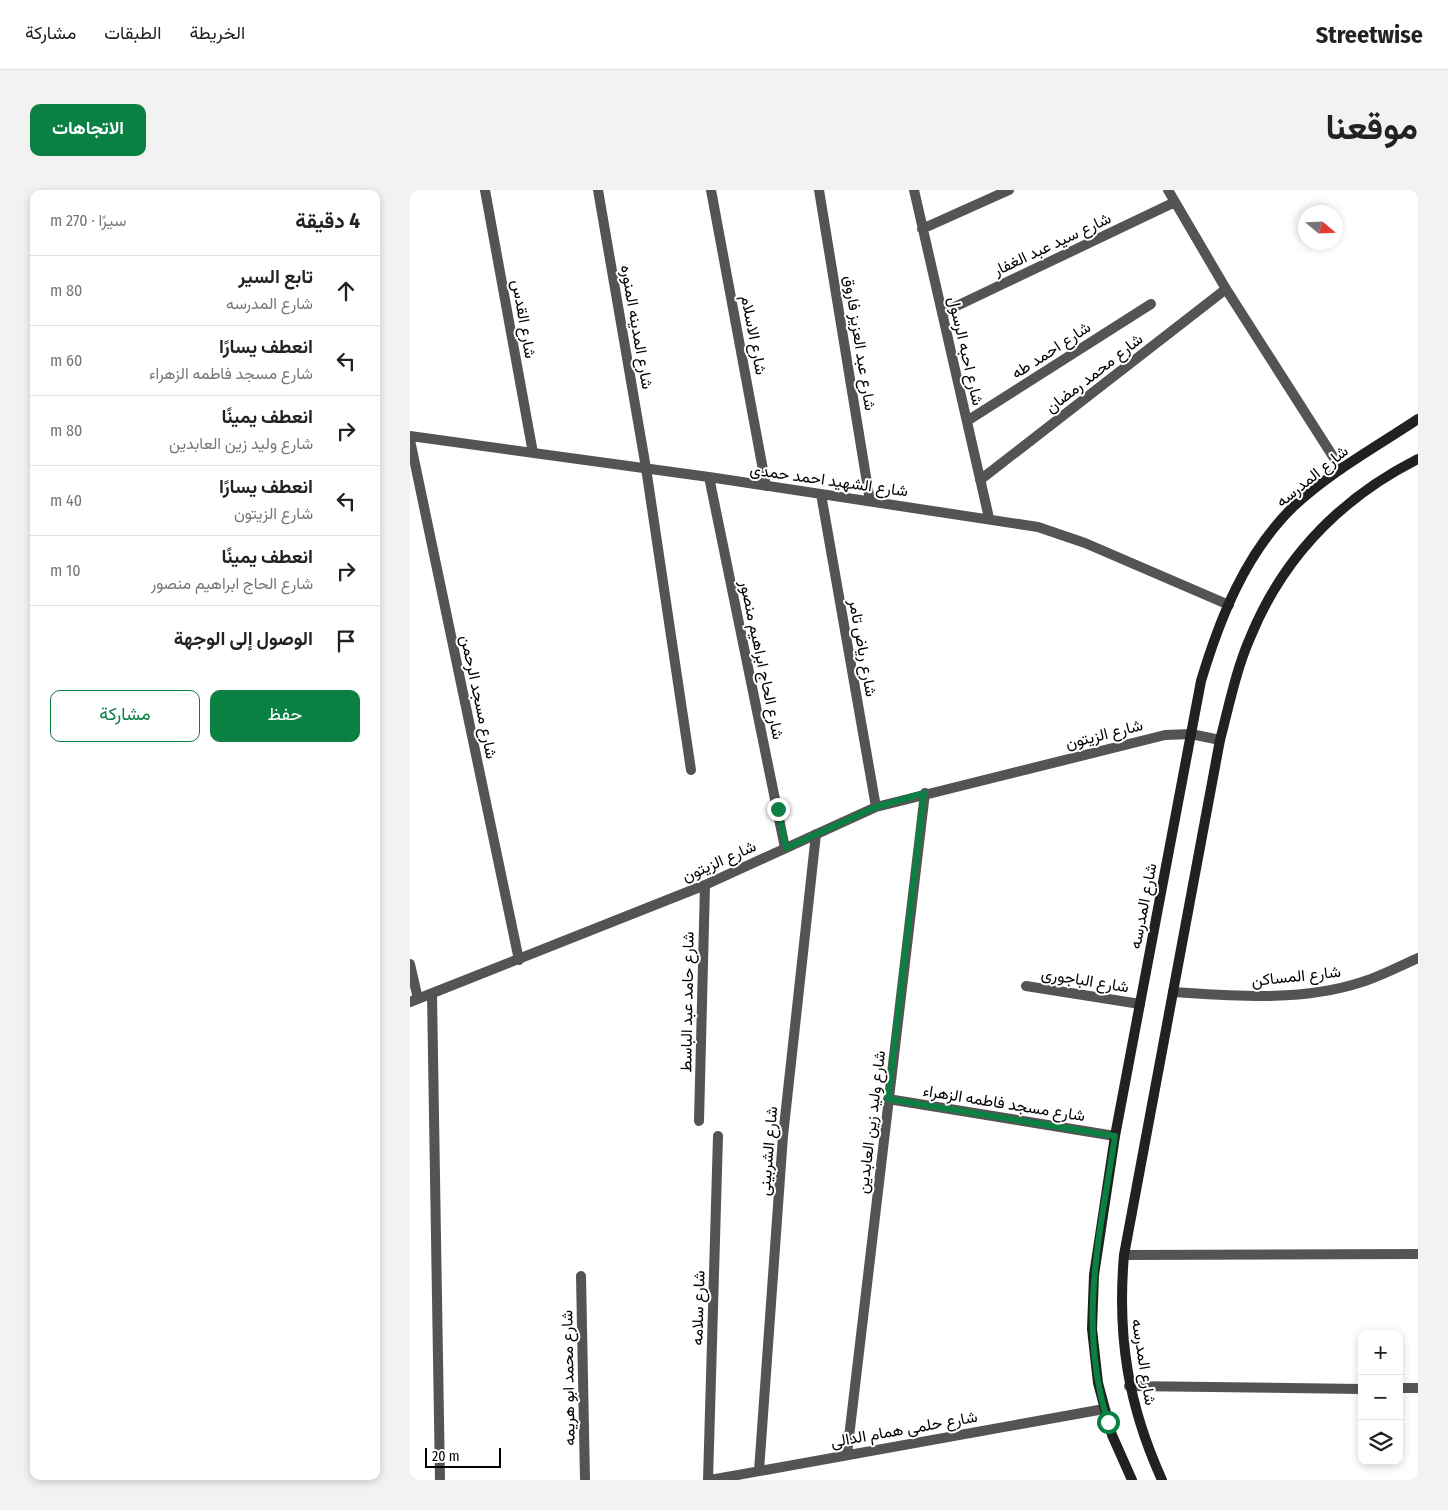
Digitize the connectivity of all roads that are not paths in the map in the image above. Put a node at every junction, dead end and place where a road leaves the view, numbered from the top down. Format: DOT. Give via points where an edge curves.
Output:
graph roads {
  1 [pos="485,190"];
  2 [pos="598,190"];
  3 [pos="711,190"];
  4 [pos="819,190"];
  5 [pos="914,190"];
  6 [pos="1009,190"];
  7 [pos="1168,190"];
  8 [pos="1175,202"];
  9 [pos="922,229"];
  10 [pos="1226,289"];
  11 [pos="1151,304"];
  12 [pos="942,313"];
  13 [pos="1418,419"];
  14 [pos="966,421"];
  15 [pos="410,438"];
  16 [pos="533,453"];
  17 [pos="1418,459"];
  18 [pos="646,468"];
  19 [pos="1341,470"];
  20 [pos="709,477"];
  21 [pos="980,480"];
  22 [pos="766,486"];
  23 [pos="820,494"];
  24 [pos="870,501"];
  25 [pos="989,518"];
  26 [pos="1229,605"];
  27 [pos="1191,734"];
  28 [pos="1220,740"];
  29 [pos="691,770"];
  30 [pos="924,793"];
  31 [pos="876,807"];
  32 [pos="816,834"];
  33 [pos="786,848"];
  34 [pos="705,885"];
  35 [pos="1418,958"];
  36 [pos="519,960"];
  37 [pos="410,964"];
  38 [pos="1026,986"];
  39 [pos="1173,992"];
  40 [pos="432,994"];
  41 [pos="414,1001"];
  42 [pos="1140,1004"];
  43 [pos="888,1099"];
  44 [pos="698,1121"];
  45 [pos="718,1136"];
  46 [pos="1115,1136"];
  47 [pos="1418,1254"];
  48 [pos="1124,1255"];
  49 [pos="581,1276"];
  50 [pos="1129,1386"];
  51 [pos="1403,1388"];
  52 [pos="1418,1388"];
  53 [pos="1358,1389"];
  54 [pos="1104,1409"];
  55 [pos="847,1454"];
  56 [pos="759,1471"];
  57 [pos="440,1480"];
  58 [pos="585,1480"];
  59 [pos="709,1480"];
  60 [pos="1132,1480"];
  61 [pos="1162,1480"];
  1 -- 16 [label="street, شارع القدس"];
  2 -- 18 [label="street, شارع المدينه المنوره"];
  3 -- 22 [label="street, شارع الاسلام"];
  4 -- 24 [label="street, شارع عبد العزيز فاروق"];
  5 -- 9 [label="street, شارع احبه الرسول"];
  6 -- 9 [label="street"];
  7 -- 8 [label="street"];
  8 -- 10 [label="street"];
  8 -- 12 [label="street, شارع سيد عبد الغفار"];
  9 -- 12 [label="street, شارع احبه الرسول"];
  10 -- 19 [label="street"];
  10 -- 21 [label="street, شارع محمد رمضان"];
  11 -- 14 [label="street, شارع احمد طه"];
  12 -- 14 [label="street, شارع احبه الرسول"];
  13 -- 19 [label="street, شارع المدرسه"];
  14 -- 21 [label="street, شارع احبه الرسول"];
  15 -- 16 [label="street, شارع الشهيد احمد حمدى"];
  15 -- 36 [label="street, شارع مسجد الرحمن"];
  16 -- 18 [label="street, شارع الشهيد احمد حمدى"];
  17 -- 28 [label="street, شارع المدرسه" via="1383,477 1355,498 1304,547 1283,576 1250,638"];
  18 -- 20 [label="street, شارع الشهيد احمد حمدى"];
  18 -- 29 [label="street, شارع المدينه المنوره"];
  19 -- 26 [label="street, شارع المدرسه" via="1294,507 1274,528 1256,552"];
  20 -- 22 [label="street, شارع الشهيد احمد حمدى"];
  20 -- 33 [label="street, شارع الحاج ابراهيم منصور"];
  21 -- 25 [label="street, شارع احبه الرسول"];
  22 -- 23 [label="street, شارع الشهيد احمد حمدى"];
  23 -- 24 [label="street, شارع الشهيد احمد حمدى"];
  23 -- 31 [label="street, شارع رياض تامر"];
  24 -- 25 [label="street, شارع الشهيد احمد حمدى"];
  25 -- 26 [label="street, شارع الشهيد احمد حمدى" via="1038,527 1085,543"];
  26 -- 27 [label="street, شارع المدرسه" via="1209,655"];
  27 -- 28 [label="street, شارع الزيتون"];
  27 -- 30 [label="street, شارع الزيتون" via="1165,735"];
  27 -- 42 [label="street, شارع المدرسه"];
  28 -- 39 [label="street, شارع المدرسه"];
  30 -- 31 [label="street, شارع الزيتون"];
  30 -- 43 [label="street, شارع وليد زين العابدين"];
  31 -- 32 [label="street, شارع الزيتون"];
  32 -- 33 [label="street, شارع الزيتون"];
  32 -- 56 [label="street, شارع الشربينى" via="783,1136"];
  33 -- 34 [label="street, شارع الزيتون"];
  34 -- 36 [label="street, شارع الزيتون"];
  34 -- 44 [label="street, شارع حامد عبد الباسط"];
  35 -- 39 [label="street, شارع المساكن" via="1362,982 1328,991 1257,998"];
  36 -- 40 [label="street, شارع الزيتون"];
  37 -- 41 [label="street"];
  38 -- 42 [label="street, شارع الباجورى"];
  39 -- 48 [label="street, شارع المدرسه"];
  40 -- 41 [label="street, شارع الزيتون"];
  40 -- 57 [label="street"];
  42 -- 46 [label="street, شارع المدرسه"];
  43 -- 46 [label="street, شارع مسجد فاطمه الزهراء"];
  43 -- 55 [label="street, شارع وليد زين العابدين"];
  45 -- 59 [label="street, شارع سلامه"];
  46 -- 54 [label="street, شارع المدرسه" via="1091,1302 1094,1356"];
  47 -- 48 [label="street"];
  48 -- 50 [label="street, شارع المدرسه" via="1121,1321"];
  49 -- 58 [label="street, شارع محمد ابو هريمه"];
  50 -- 53 [label="street"];
  50 -- 61 [label="street, شارع المدرسه" via="1146,1443"];
  51 -- 52 [label="street"];
  54 -- 55 [label="street, شارع حلمى همام الدالى"];
  54 -- 60 [label="street, شارع المدرسه"];
  55 -- 56 [label="street, شارع حلمى همام الدالى"];
  56 -- 59 [label="street, شارع حلمى همام الدالى"];
}
